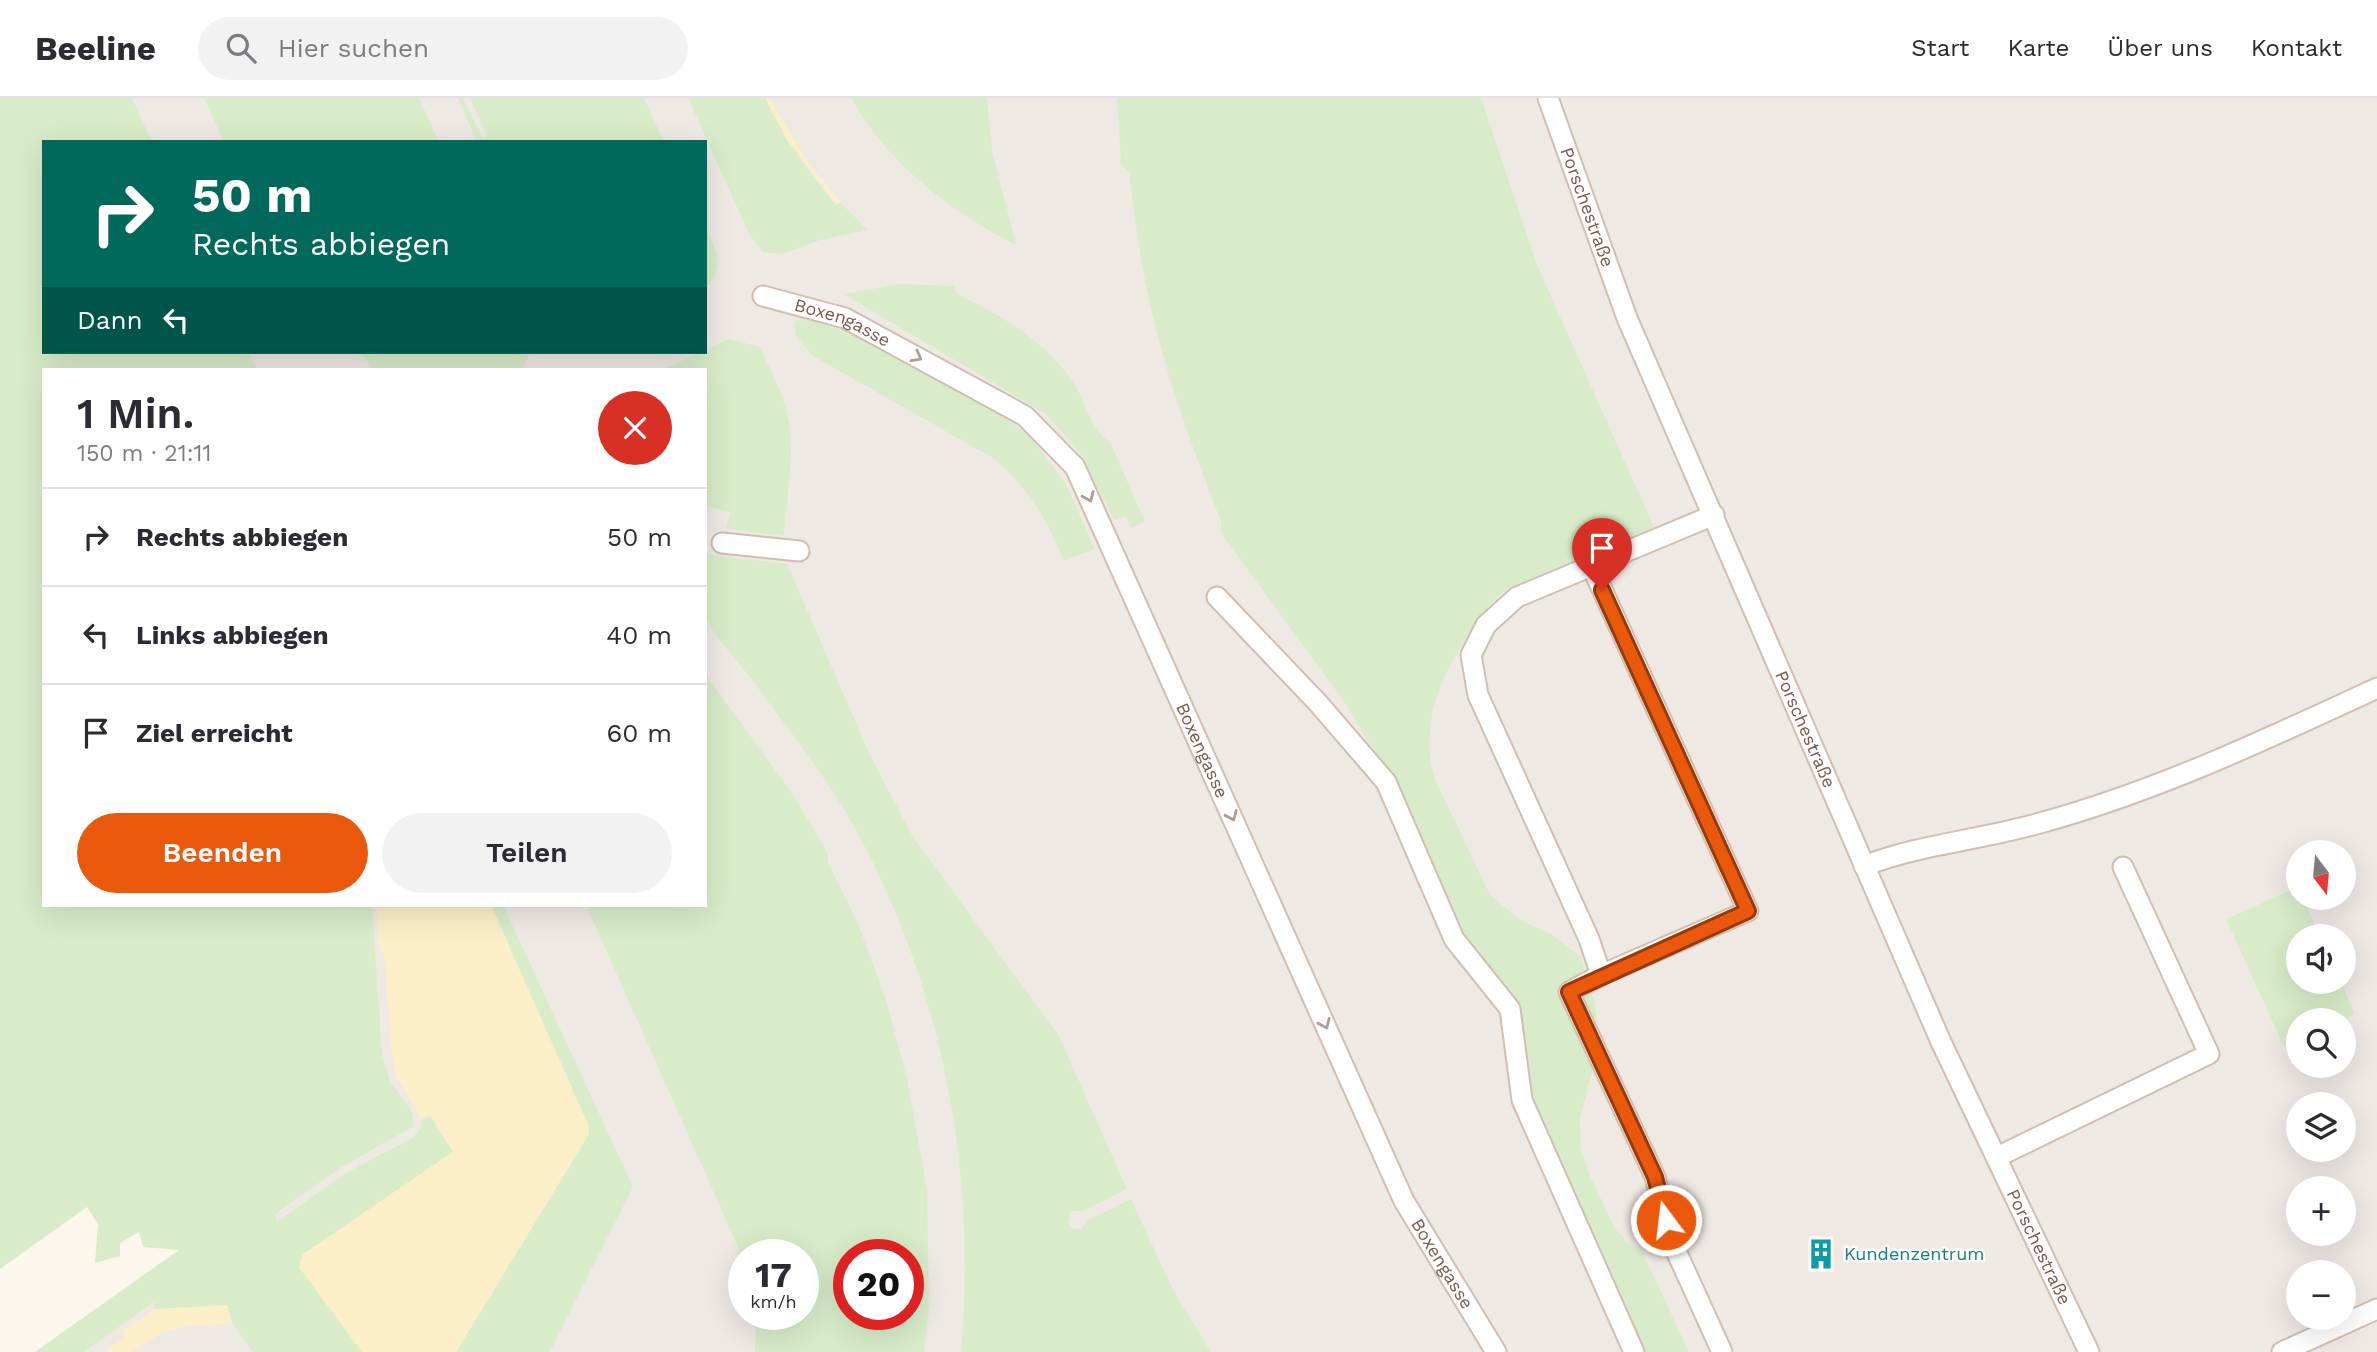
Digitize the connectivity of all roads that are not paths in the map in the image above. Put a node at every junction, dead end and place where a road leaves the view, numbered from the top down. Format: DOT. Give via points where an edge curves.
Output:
graph roads {
  1 [pos="1548,98"];
  2 [pos="764,296"];
  3 [pos="1714,515"];
  4 [pos="722,543"];
  5 [pos="799,551"];
  6 [pos="1591,565"];
  7 [pos="1217,597"];
  8 [pos="2377,688"];
  9 [pos="1864,866"];
  10 [pos="2123,867"];
  11 [pos="1601,975"];
  12 [pos="1997,1157"];
  13 [pos="2377,1309"];
  14 [pos="1496,1352"];
  15 [pos="1634,1352"];
  16 [pos="1722,1352"];
  17 [pos="2089,1352"];
  18 [pos="2282,1352"];
  1 -- 3 [label="lane, Porschestraße" via="1627,318"];
  2 -- 14 [label="lane, Boxengasse, one-way" via="845,318 1025,416 1075,467 1404,1201"];
  3 -- 6 [label="lane"];
  3 -- 9 [label="lane, Porschestraße"];
  4 -- 5 [label="lane"];
  6 -- 11 [label="lane" via="1517,597 1486,625 1471,655 1478,695"];
  6 -- 11 [label="lane" via="1748,911"];
  7 -- 15 [label="lane" via="1386,782 1454,939 1510,1009 1522,1100"];
  8 -- 9 [label="lane" via="2149,788 2039,824 1900,852"];
  9 -- 12 [label="lane, Porschestraße"];
  10 -- 12 [label="lane" via="2209,1054"];
  11 -- 16 [label="lane" via="1569,992 1655,1177 1672,1242"];
  12 -- 17 [label="lane, Porschestraße"];
  13 -- 18 [label="lane"];
}
